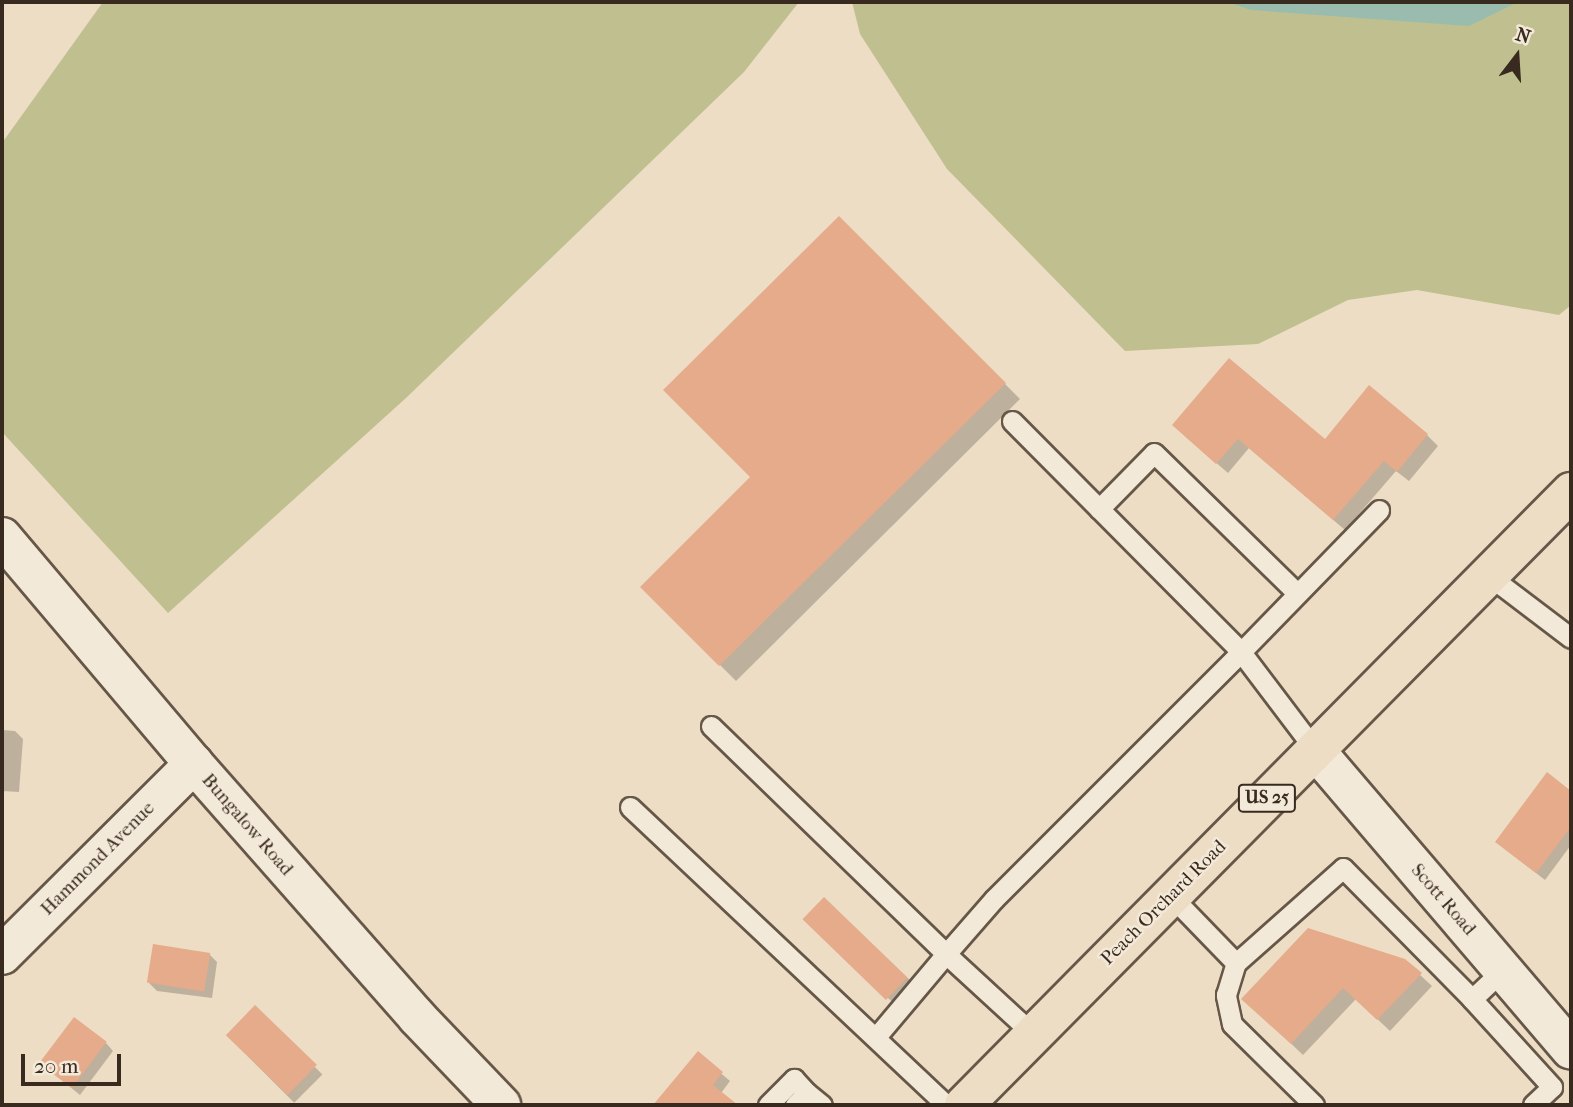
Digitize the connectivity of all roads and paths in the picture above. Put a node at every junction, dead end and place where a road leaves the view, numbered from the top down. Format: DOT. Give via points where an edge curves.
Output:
graph roads {
  1 [pos="1012,421"];
  2 [pos="1571,492"];
  3 [pos="1099,509"];
  4 [pos="1380,510"];
  5 [pos="2,537"];
  6 [pos="1488,575"];
  7 [pos="1297,593"];
  8 [pos="1571,638"];
  9 [pos="1241,652"];
  10 [pos="711,726"];
  11 [pos="1315,750"];
  12 [pos="194,764"];
  13 [pos="630,807"];
  14 [pos="1171,895"];
  15 [pos="946,954"];
  16 [pos="2,955"];
  17 [pos="1236,963"];
  18 [pos="1503,970"];
  19 [pos="1472,999"];
  20 [pos="1034,1034"];
  21 [pos="876,1037"];
  22 [pos="1571,1050"];
  23 [pos="808,1101"];
  24 [pos="501,1105"];
  25 [pos="768,1105"];
  26 [pos="946,1105"];
  27 [pos="964,1105"];
  28 [pos="1314,1105"];
  29 [pos="1533,1105"];
  1 -- 3 [label="lane"];
  2 -- 6 [label="main road, Peach Orchard Road / US 25"];
  3 -- 7 [label="lane" via="1154,453"];
  3 -- 9 [label="lane"];
  4 -- 7 [label="lane"];
  5 -- 12 [label="street, Bungalow Road"];
  6 -- 8 [label="lane"];
  6 -- 11 [label="main road, Peach Orchard Road / US 25"];
  7 -- 9 [label="lane"];
  9 -- 11 [label="lane"];
  9 -- 15 [label="lane" via="994,899"];
  10 -- 15 [label="lane"];
  11 -- 14 [label="main road, Peach Orchard Road / US 25"];
  11 -- 18 [label="street, Scott Road"];
  12 -- 16 [label="street, Hammond Avenue"];
  12 -- 24 [label="street, Bungalow Road" via="417,1017"];
  13 -- 21 [label="lane"];
  14 -- 17 [label="lane"];
  14 -- 20 [label="main road, Peach Orchard Road / US 25"];
  15 -- 20 [label="lane"];
  15 -- 21 [label="lane"];
  17 -- 19 [label="lane" via="1343,868"];
  17 -- 28 [label="lane" via="1226,995 1233,1024"];
  18 -- 19 [label="lane"];
  18 -- 22 [label="street, Scott Road"];
  19 -- 29 [label="lane" via="1552,1087"];
  20 -- 27 [label="main road, Peach Orchard Road / US 25"];
  21 -- 26 [label="lane"];
  23 -- 25 [label="lane" via="794,1079"];
}
